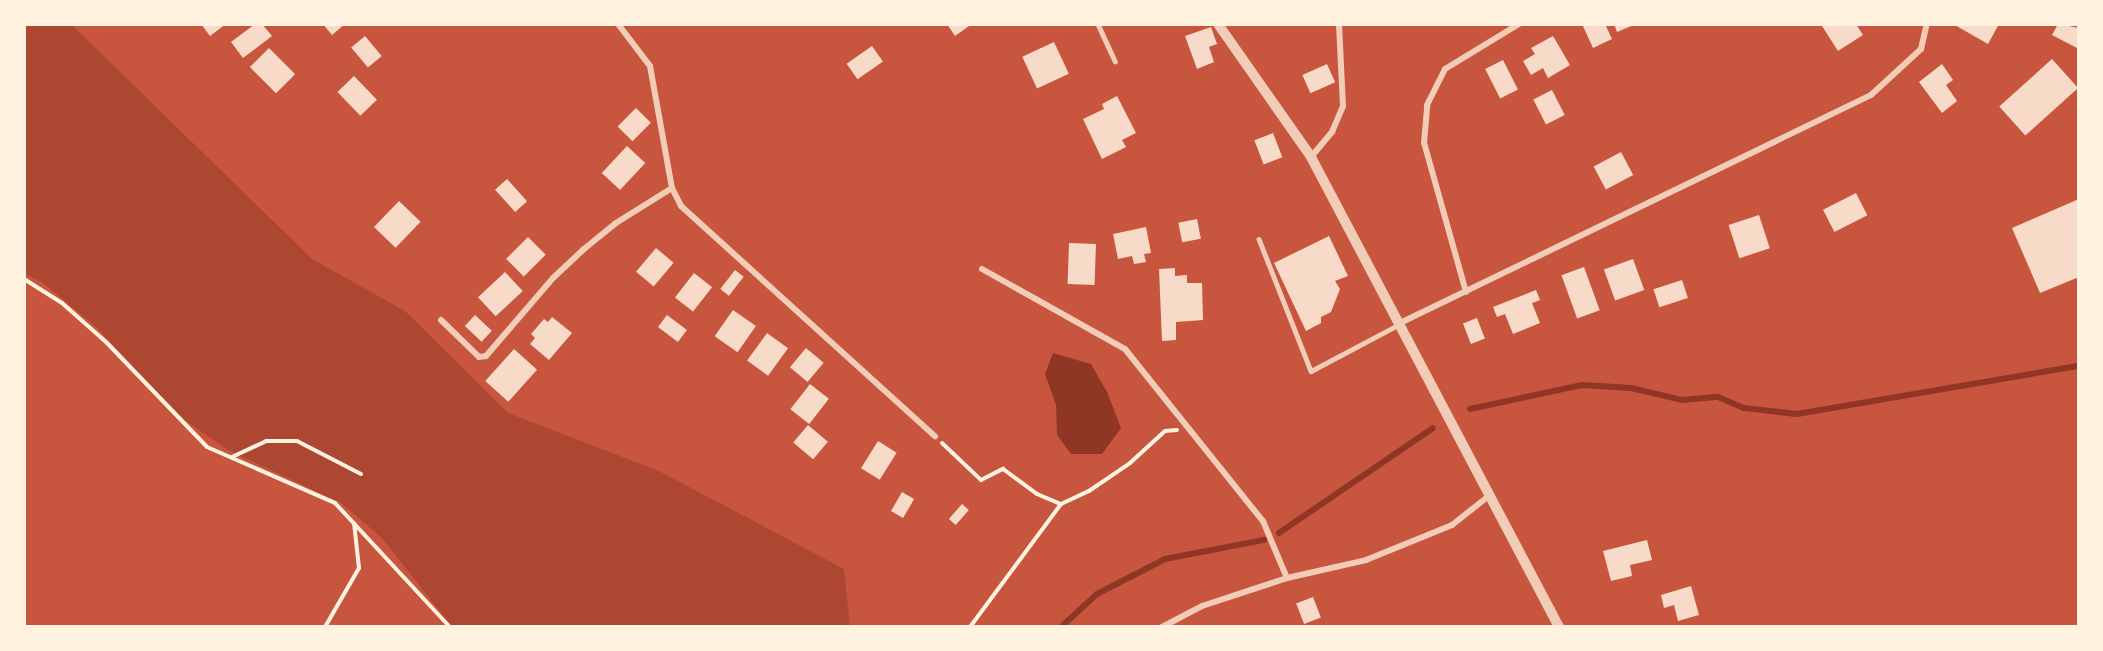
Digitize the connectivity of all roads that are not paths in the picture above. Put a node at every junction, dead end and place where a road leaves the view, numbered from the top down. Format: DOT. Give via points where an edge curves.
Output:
graph roads {
  1 [pos="618,24"];
  2 [pos="1098,24"];
  3 [pos="1218,24"];
  4 [pos="1339,24"];
  5 [pos="1519,24"];
  6 [pos="1927,24"];
  7 [pos="1116,61"];
  8 [pos="1311,157"];
  9 [pos="672,188"];
  10 [pos="1259,239"];
  11 [pos="982,269"];
  12 [pos="1466,292"];
  13 [pos="441,320"];
  14 [pos="1400,323"];
  15 [pos="935,436"];
  16 [pos="1490,495"];
  17 [pos="1287,578"];
  18 [pos="1162,627"];
  19 [pos="1559,627"];
  1 -- 9 [label="street" via="650,66"];
  2 -- 7 [label="lane"];
  3 -- 8 [label="street"];
  4 -- 8 [label="street" via="1343,106 1332,132"];
  5 -- 12 [label="street" via="1445,69 1427,105 1424,143"];
  6 -- 12 [label="street" via="1921,49 1871,95"];
  8 -- 14 [label="street"];
  9 -- 13 [label="street" via="616,223 584,249 553,278 486,356 479,357"];
  9 -- 15 [label="street" via="692,220"];
  10 -- 14 [label="lane" via="1311,370"];
  11 -- 17 [label="street" via="1125,349 1263,521"];
  12 -- 14 [label="street"];
  14 -- 16 [label="street"];
  16 -- 17 [label="street" via="1452,525 1366,560"];
  16 -- 19 [label="street"];
  17 -- 18 [label="street" via="1202,606"];
}
